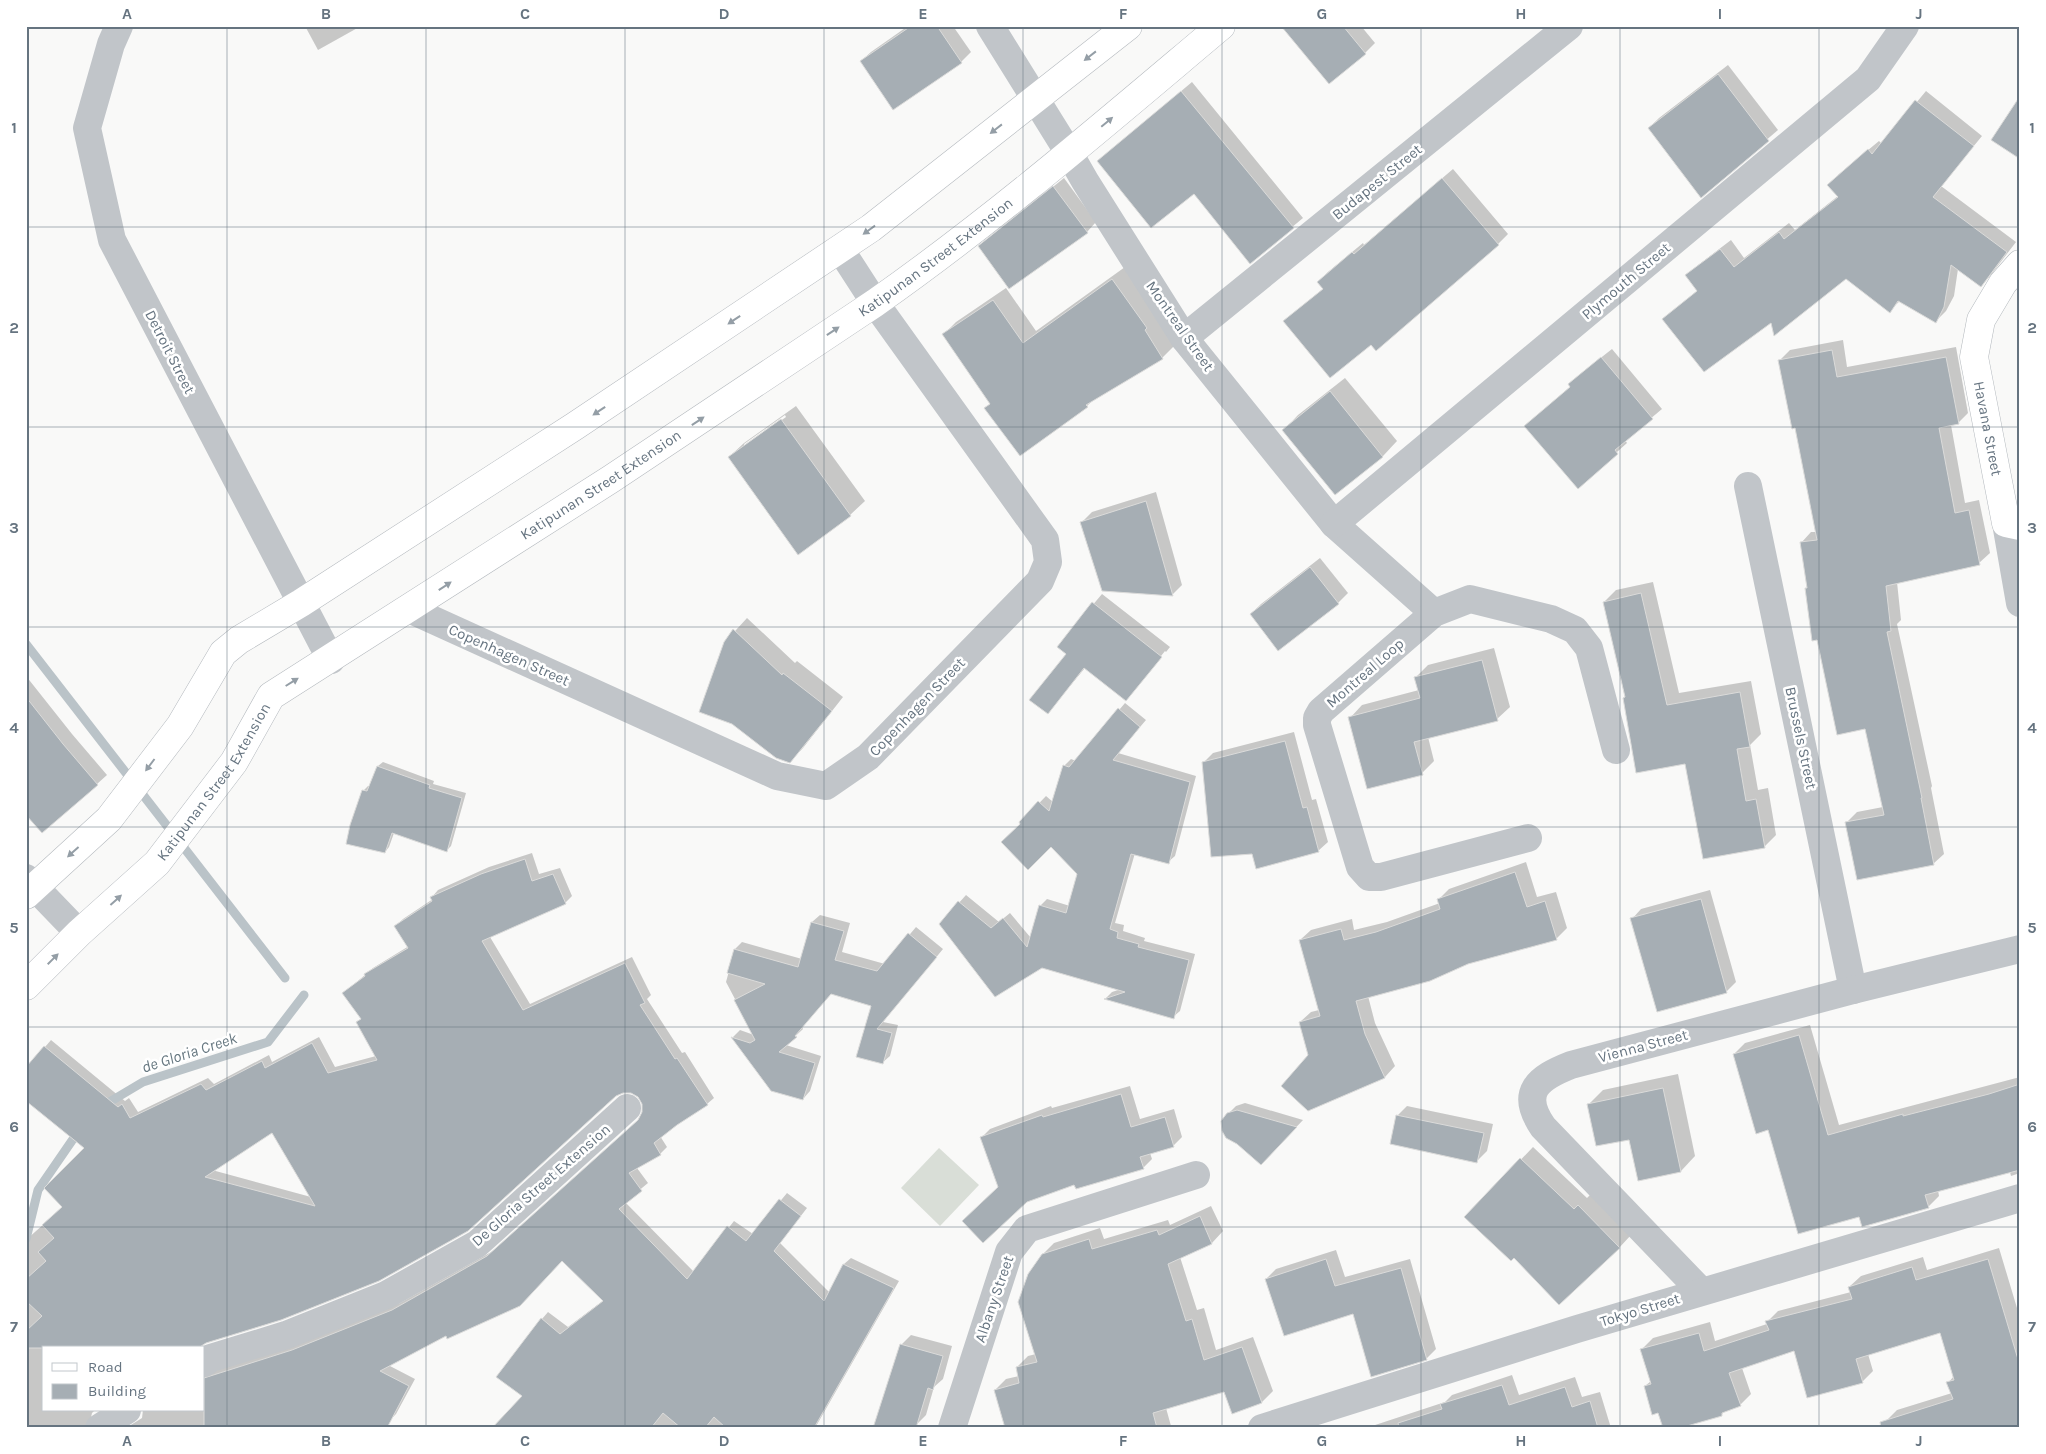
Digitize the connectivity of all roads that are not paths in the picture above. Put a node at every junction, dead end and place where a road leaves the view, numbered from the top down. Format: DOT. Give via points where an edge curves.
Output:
graph roads {
  1 [pos="119,26"];
  2 [pos="990,26"];
  3 [pos="1128,26"];
  4 [pos="1221,26"];
  5 [pos="1569,26"];
  6 [pos="1905,26"];
  7 [pos="1035,99"];
  8 [pos="1069,153"];
  9 [pos="840,249"];
  10 [pos="2020,264"];
  11 [pos="875,303"];
  12 [pos="1184,338"];
  13 [pos="1748,486"];
  14 [pos="1334,524"];
  15 [pos="2013,524"];
  16 [pos="301,603"];
  17 [pos="2020,603"];
  18 [pos="409,609"];
  19 [pos="1434,613"];
  20 [pos="331,660"];
  21 [pos="1616,750"];
  22 [pos="1528,838"];
  23 [pos="29,887"];
  24 [pos="80,933"];
  25 [pos="2020,949"];
  26 [pos="26,986"];
  27 [pos="1853,990"];
  28 [pos="628,1108"];
  29 [pos="1196,1175"];
  30 [pos="2020,1198"];
  31 [pos="1701,1292"];
  32 [pos="205,1362"];
  33 [pos="124,1412"];
  34 [pos="98,1428"];
  35 [pos="952,1428"];
  36 [pos="1262,1428"];
  1 -- 16 [label="street, Detroit Street" via="88,128 112,240"];
  2 -- 7 [label="street, Montreal Street"];
  3 -- 7 [label="street, one-way"];
  8 -- 4 [label="street, Katipunan Street Extension, one-way"];
  5 -- 12 [label="street, Budapest Street"];
  6 -- 14 [label="street, Plymouth Street" via="1868,79"];
  7 -- 8 [label="street, Montreal Street"];
  7 -- 9 [label="street, one-way"];
  8 -- 11 [label="street, Katipunan Street Extension"];
  8 -- 12 [label="street, Montreal Street"];
  9 -- 11 [label="street, Copenhagen Street"];
  9 -- 16 [label="street, one-way"];
  10 -- 15 [label="street, Havana Street" via="2004,282 1981,320 1974,357"];
  18 -- 11 [label="street, Katipunan Street Extension, one-way"];
  11 -- 18 [label="street, Copenhagen Street" via="1046,540 1048,562 1040,581 868,757 826,786 776,776"];
  12 -- 14 [label="street, Montreal Street"];
  13 -- 27 [label="street, Brussels Street"];
  14 -- 19 [label="street, Montreal Street"];
  15 -- 17 [label="street, Havana Street"];
  16 -- 20 [label="street, Detroit Street"];
  16 -- 23 [label="street, one-way" via="223,653 180,726 109,819"];
  18 -- 20 [label="street, Katipunan Street Extension"];
  19 -- 21 [label="street, Montreal Loop" via="1470,599 1551,619 1575,630 1589,648"];
  19 -- 22 [label="street, Montreal Loop" via="1317,718 1360,867 1369,877 1381,877"];
  24 -- 20 [label="street, Katipunan Street Extension, one-way" via="157,863 234,762 271,696"];
  23 -- 24 [label="street"];
  26 -- 24 [label="street, Katipunan Street Extension, one-way"];
  25 -- 27 [label="street, Vienna Street"];
  27 -- 31 [label="street, Vienna Street" via="1571,1065 1550,1073 1536,1085 1532,1102 1534,1114 1543,1127"];
  28 -- 32 [label="street, De Gloria Street Extension" via="477,1244 386,1295 286,1335"];
  29 -- 35 [label="street, Albany Street" via="1027,1229 1009,1252"];
  30 -- 31 [label="street, Tokyo Street"];
  31 -- 36 [label="street, Tokyo Street"];
  33 -- 34 [label="street"];
}
